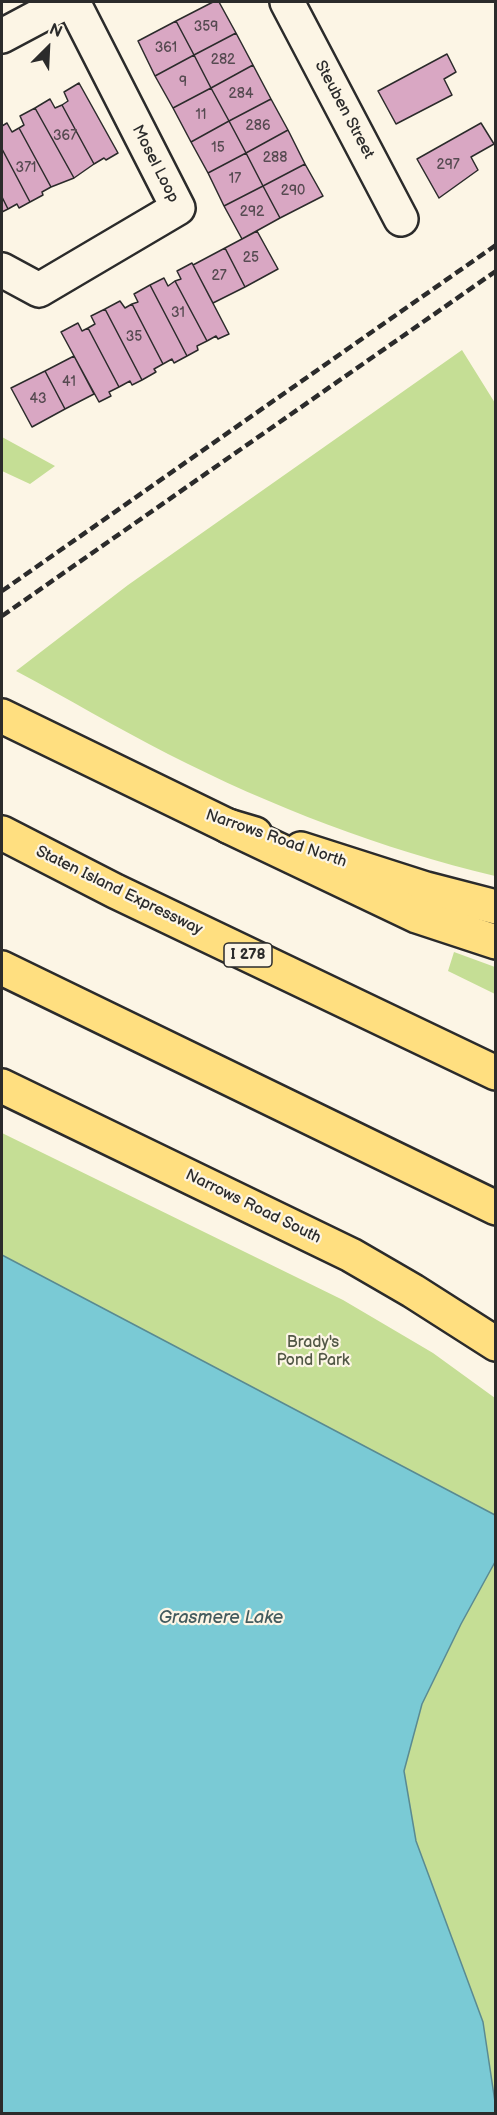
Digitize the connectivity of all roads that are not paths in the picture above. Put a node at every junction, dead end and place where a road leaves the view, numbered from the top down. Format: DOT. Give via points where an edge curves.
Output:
graph roads {
  1 [pos="66,2"];
  2 [pos="73,2"];
  3 [pos="287,2"];
  4 [pos="2,36"];
  5 [pos="401,219"];
  6 [pos="2,270"];
  7 [pos="13,722"];
  8 [pos="228,826"];
  9 [pos="2,833"];
  10 [pos="495,907"];
  11 [pos="495,942"];
  12 [pos="2,968"];
  13 [pos="495,1073"];
  14 [pos="2,1086"];
  15 [pos="495,1208"];
  16 [pos="495,1344"];
  1 -- 4 [label="street"];
  2 -- 6 [label="street, Mosel Loop" via="178,208 39,290"];
  3 -- 5 [label="street, Steuben Street"];
  7 -- 8 [label="main road, Narrows Road North"];
  8 -- 10 [label="main road, Narrows Road North"];
  8 -- 11 [label="main road" via="417,916"];
  9 -- 13 [label="main road, Staten Island Expressway / I 278"];
  12 -- 15 [label="main road"];
  14 -- 16 [label="main road, Narrows Road South" via="351,1255"];
}
